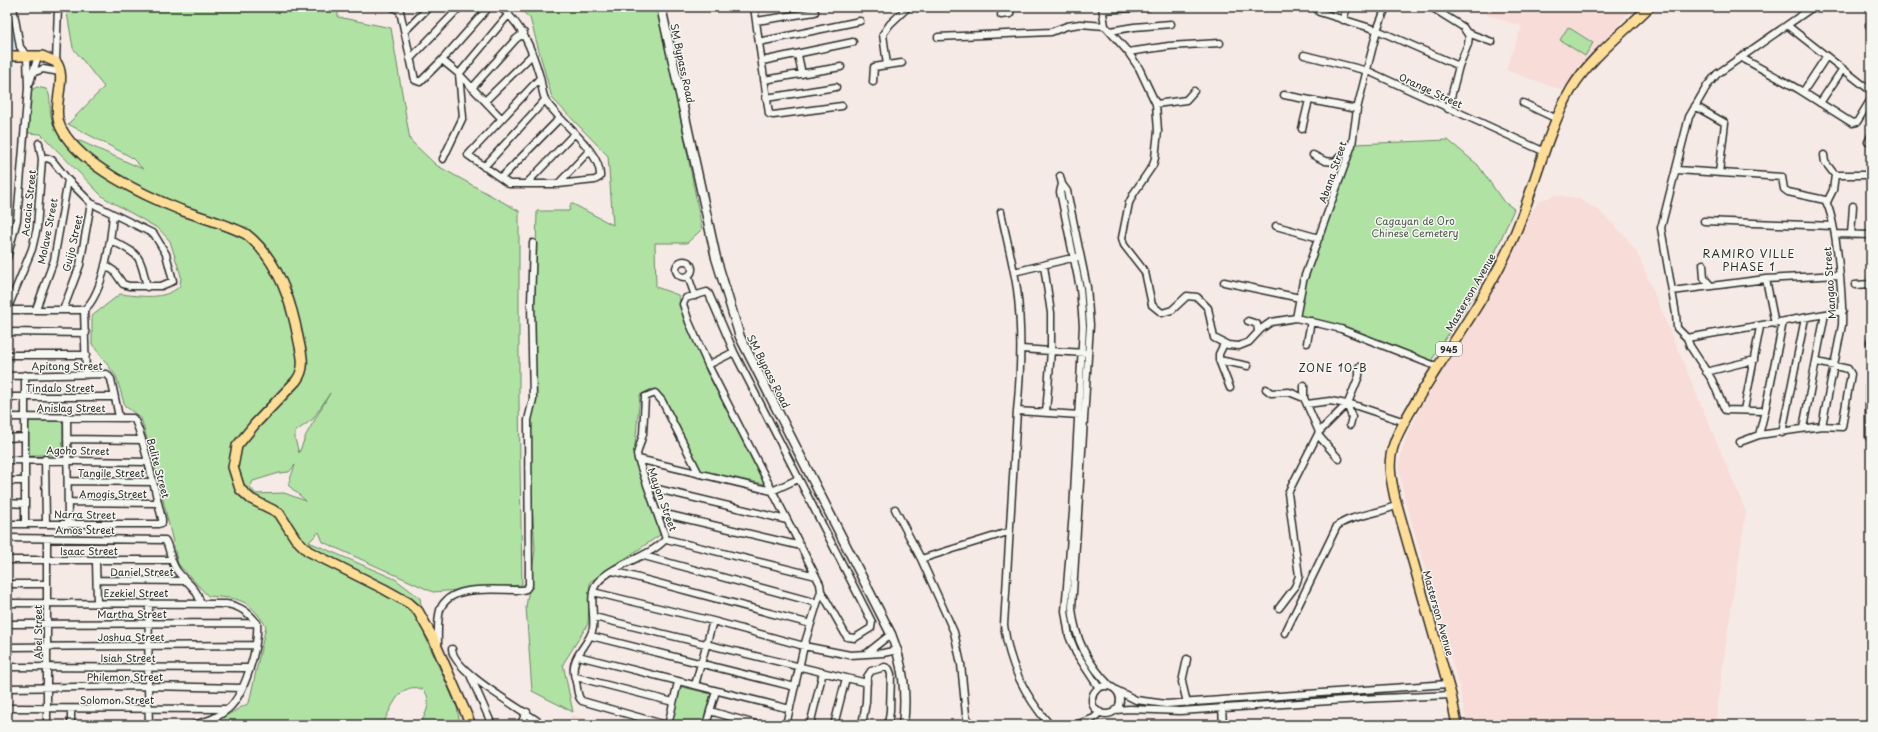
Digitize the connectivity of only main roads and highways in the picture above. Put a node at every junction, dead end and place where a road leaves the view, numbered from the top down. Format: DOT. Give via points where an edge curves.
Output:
graph roads {
  1 [pos="1649,7"];
  2 [pos="7,56"];
  3 [pos="471,725"];
  4 [pos="1457,725"];
  1 -- 4 [label="main road, Masterson Avenue / 945" via="1585,71 1573,87 1557,119 1511,243 1476,307 1405,422 1390,456 1389,470 1397,505 1448,684"];
  2 -- 3 [label="main road" via="38,56 56,62 60,72 57,117 62,130 77,150 90,161 153,198 246,234 262,250 281,281 294,317 304,364 302,374 254,424 237,446 233,467 240,488 251,499 279,513 295,538 308,551 384,589 414,608 425,621"];
}
